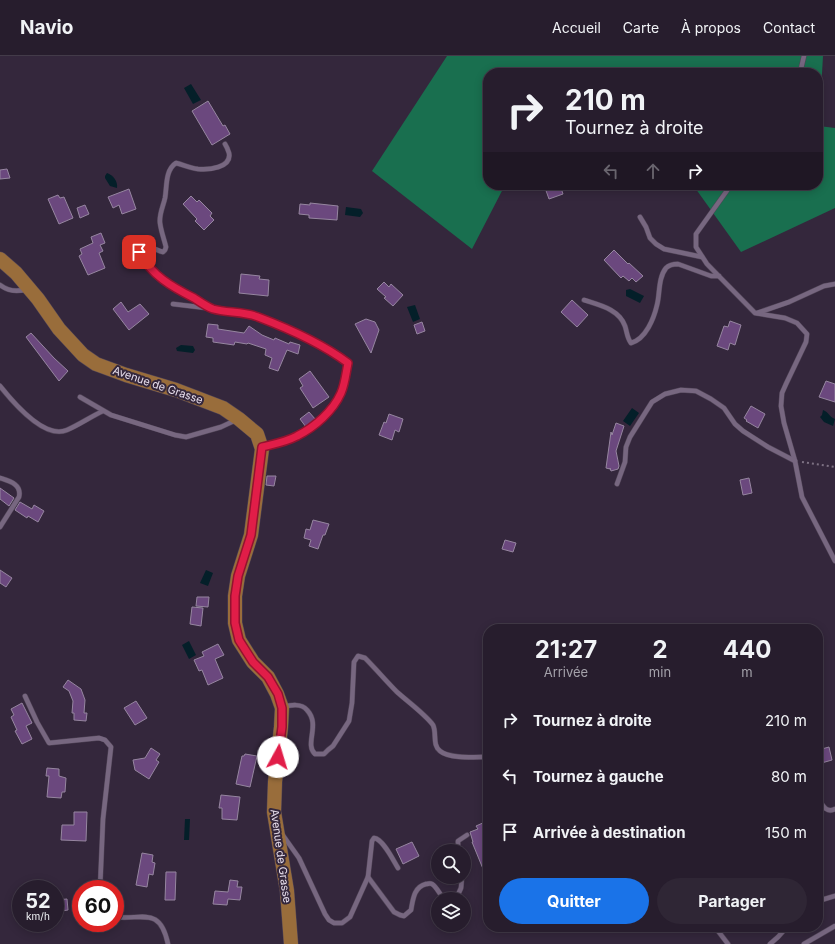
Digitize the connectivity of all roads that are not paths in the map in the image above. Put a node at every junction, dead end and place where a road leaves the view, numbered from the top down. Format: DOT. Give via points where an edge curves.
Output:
graph roads {
  1 [pos="804,56"];
  2 [pos="801,68"];
  3 [pos="225,144"];
  4 [pos="727,190"];
  5 [pos="640,217"];
  6 [pos="702,257"];
  7 [pos="0,259"];
  8 [pos="719,276"];
  9 [pos="835,284"];
  10 [pos="0,285"];
  11 [pos="30,289"];
  12 [pos="584,300"];
  13 [pos="173,304"];
  14 [pos="213,308"];
  15 [pos="755,313"];
  16 [pos="0,386"];
  17 [pos="80,398"];
  18 [pos="102,411"];
  19 [pos="239,418"];
  20 [pos="262,447"];
  21 [pos="795,461"];
  22 [pos="0,478"];
  23 [pos="617,484"];
  24 [pos="0,527"];
  25 [pos="835,561"];
  26 [pos="25,696"];
  27 [pos="282,708"];
  28 [pos="483,757"];
  29 [pos="823,805"];
  30 [pos="835,809"];
  31 [pos="276,826"];
  32 [pos="467,835"];
  33 [pos="458,844"];
  34 [pos="398,868"];
  35 [pos="368,877"];
  36 [pos="100,880"];
  37 [pos="438,892"];
  38 [pos="835,896"];
  39 [pos="823,900"];
  40 [pos="124,917"];
  41 [pos="835,926"];
  42 [pos="719,932"];
  43 [pos="782,932"];
  44 [pos="168,944"];
  45 [pos="291,944"];
  46 [pos="728,944"];
  47 [pos="770,944"];
  48 [pos="804,944"];
  1 -- 2 [label="lane"];
  3 -- 14 [label="lane" via="229,157 221,167 199,169 176,163 174,165 168,177 160,216 165,250 163,252 144,246 139,252 156,275"];
  4 -- 6 [label="lane" via="696,234 696,247"];
  5 -- 6 [label="lane" via="650,238 656,244 664,249"];
  6 -- 8 [label="lane"];
  7 -- 11 [label="main road, Avenue de Grasse"];
  8 -- 12 [label="lane" via="672,264 663,275 657,306 649,324 642,337 631,343 625,324 613,310"];
  8 -- 15 [label="lane"];
  9 -- 15 [label="lane"];
  10 -- 11 [label="lane" via="13,291"];
  11 -- 19 [label="main road, Avenue de Grasse" via="70,341 96,364 176,390 223,408"];
  13 -- 14 [label="lane"];
  14 -- 20 [label="lane" via="256,316 285,328 348,363 342,392 335,405 322,419 298,436"];
  15 -- 21 [label="lane" via="785,318 797,323 807,334 806,342 782,393 784,423"];
  16 -- 18 [label="lane" via="22,411 39,425 54,431 65,431"];
  17 -- 18 [label="lane"];
  18 -- 19 [label="lane" via="186,437 221,427"];
  19 -- 20 [label="main road, Avenue de Grasse" via="257,434"];
  20 -- 27 [label="main road, Avenue de Grasse" via="251,535 238,576 235,623 239,640 253,662 268,677 278,694"];
  21 -- 23 [label="lane" via="743,431 724,408 711,399 696,391 681,390 664,394 652,402 630,437"];
  21 -- 25 [label="lane" via="802,498"];
  22 -- 24 [label="lane" via="16,485 20,493"];
  26 -- 36 [label="lane" via="49,743 99,738 111,747 103,819"];
  27 -- 28 [label="lane" via="298,705 308,711 314,722 312,751 315,754 324,754 333,746 349,721 354,662 358,656 362,656 433,726 439,751 452,756"];
  27 -- 31 [label="main road, Avenue de Grasse" via="275,782"];
  29 -- 30 [label="lane" via="828,810"];
  31 -- 35 [label="lane" via="299,858 329,920 334,923 350,917"];
  31 -- 45 [label="main road, Avenue de Grasse" via="288,891"];
  32 -- 33 [label="lane" via="458,841"];
  34 -- 35 [label="lane" via="382,843 374,838"];
  35 -- 37 [label="lane" via="394,912 404,916 412,910 414,896 421,886 428,883"];
  38 -- 39 [label="lane"];
  40 -- 44 [label="lane" via="146,916 159,922"];
  41 -- 48 [label="lane"];
  42 -- 46 [label="lane"];
  43 -- 47 [label="lane"];
}
